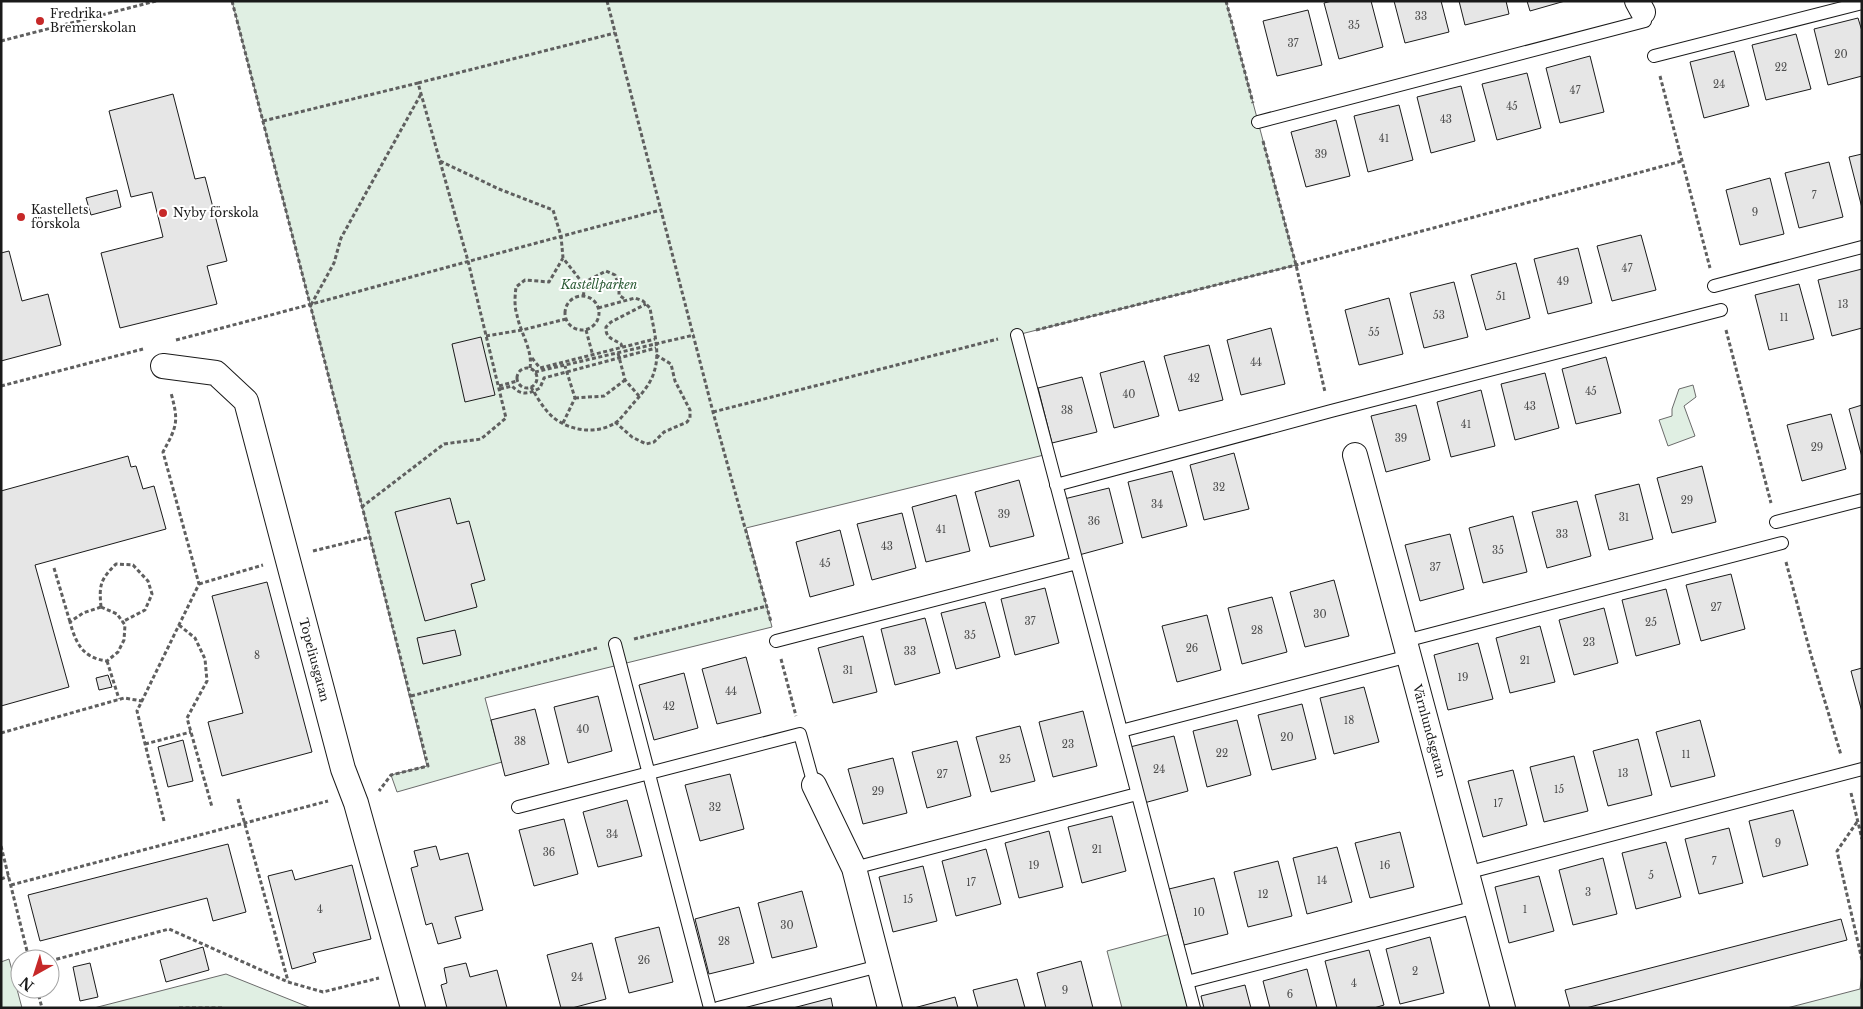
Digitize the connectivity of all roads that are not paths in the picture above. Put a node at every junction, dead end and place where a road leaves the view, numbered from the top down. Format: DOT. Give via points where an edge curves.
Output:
graph roads {
  1 [pos="1862,3"];
  2 [pos="1642,11"];
  3 [pos="1654,56"];
  4 [pos="1258,122"];
  5 [pos="1862,247"];
  6 [pos="1714,286"];
  7 [pos="1721,310"];
  8 [pos="1016,335"];
  9 [pos="156,357"];
  10 [pos="1355,455"];
  11 [pos="1056,484"];
  12 [pos="1862,500"];
  13 [pos="1776,522"];
  14 [pos="1782,543"];
  15 [pos="1076,563"];
  16 [pos="776,641"];
  17 [pos="615,644"];
  18 [pos="1407,648"];
  19 [pos="1121,731"];
  20 [pos="1862,769"];
  21 [pos="649,774"];
  22 [pos="814,785"];
  23 [pos="1137,794"];
  24 [pos="518,807"];
  25 [pos="854,868"];
  26 [pos="1466,873"];
  27 [pos="1476,907"];
  28 [pos="879,966"];
  29 [pos="1187,982"];
  30 [pos="413,1008"];
  31 [pos="710,1008"];
  32 [pos="718,1008"];
  33 [pos="890,1008"];
  34 [pos="1194,1008"];
  35 [pos="1502,1008"];
  1 -- 3 [label="lane"];
  2 -- 4 [label="lane"];
  5 -- 6 [label="lane"];
  7 -- 11 [label="lane"];
  8 -- 11 [label="lane"];
  9 -- 30 [label="street, Topeliusgatan" via="216,373 246,401 343,769 356,803"];
  10 -- 18 [label="street, Värnlundsgatan"];
  11 -- 15 [label="lane"];
  12 -- 13 [label="lane"];
  14 -- 18 [label="lane"];
  15 -- 16 [label="lane"];
  15 -- 19 [label="lane"];
  17 -- 21 [label="lane"];
  18 -- 19 [label="lane"];
  18 -- 26 [label="street, Värnlundsgatan"];
  19 -- 23 [label="lane"];
  20 -- 26 [label="lane"];
  21 -- 22 [label="lane" via="800,734"];
  21 -- 24 [label="lane"];
  21 -- 31 [label="lane"];
  22 -- 25 [label="street"];
  23 -- 25 [label="lane"];
  23 -- 29 [label="lane"];
  25 -- 28 [label="street"];
  26 -- 27 [label="street, Värnlundsgatan"];
  27 -- 29 [label="lane"];
  27 -- 35 [label="street, Värnlundsgatan"];
  28 -- 32 [label="lane"];
  28 -- 33 [label="street"];
  29 -- 34 [label="lane"];
}
